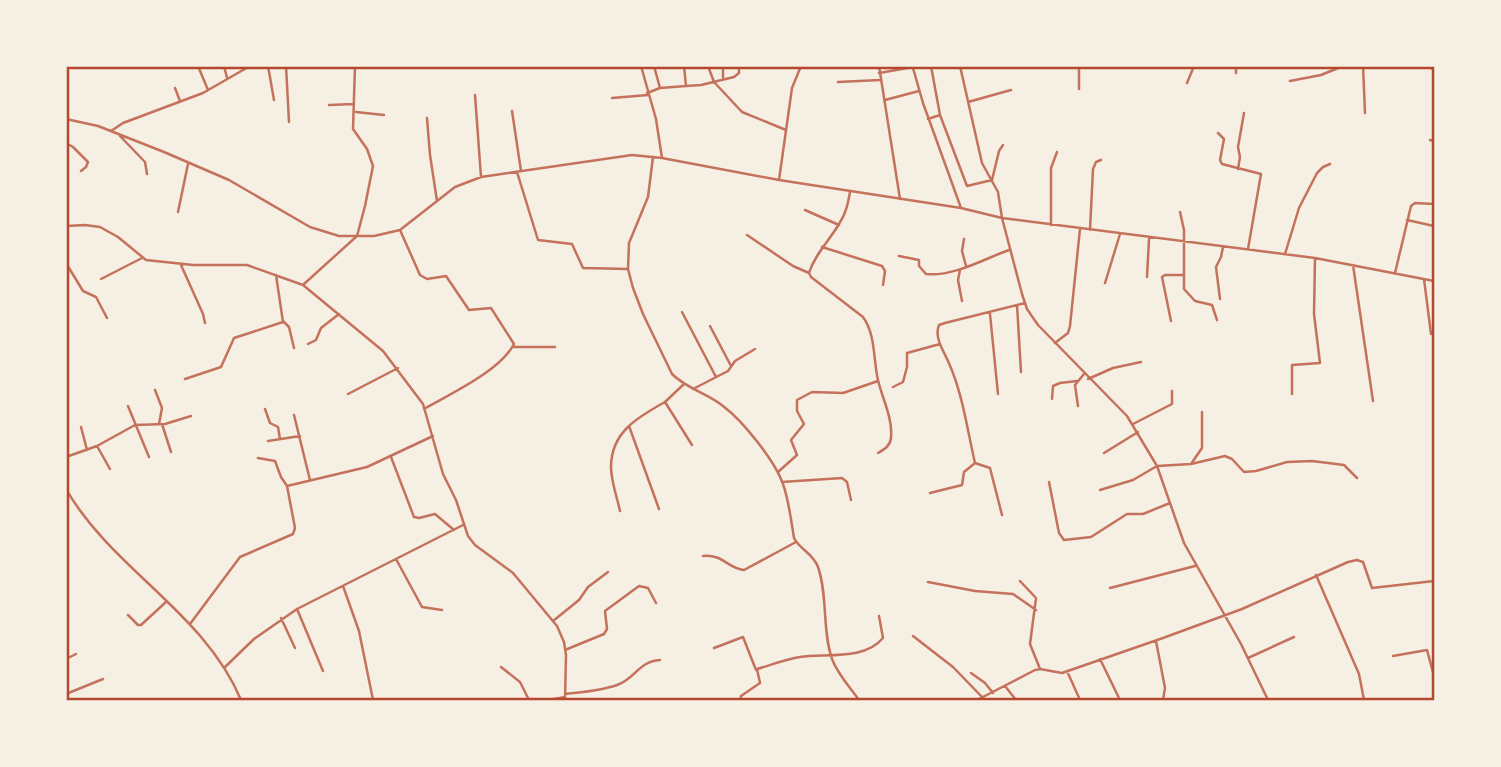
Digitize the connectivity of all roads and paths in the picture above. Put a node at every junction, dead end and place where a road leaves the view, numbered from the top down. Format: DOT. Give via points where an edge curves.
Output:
graph roads {
  1 [pos="198,66"];
  2 [pos="224,66"];
  3 [pos="250,66"];
  4 [pos="268,66"];
  5 [pos="286,66"];
  6 [pos="355,66"];
  7 [pos="641,66"];
  8 [pos="654,66"];
  9 [pos="684,66"];
  10 [pos="708,66"];
  11 [pos="723,66"];
  12 [pos="739,66"];
  13 [pos="800,66"];
  14 [pos="879,66"];
  15 [pos="919,66"];
  16 [pos="931,66"];
  17 [pos="960,66"];
  18 [pos="1079,66"];
  19 [pos="1194,66"];
  20 [pos="1236,66"];
  21 [pos="1343,66"];
  22 [pos="1363,66"];
  23 [pos="242,68"];
  24 [pos="913,68"];
  25 [pos="1236,72"];
  26 [pos="879,73"];
  27 [pos="227,78"];
  28 [pos="723,79"];
  29 [pos="880,80"];
  30 [pos="1290,81"];
  31 [pos="714,82"];
  32 [pos="838,82"];
  33 [pos="1187,83"];
  34 [pos="686,86"];
  35 [pos="175,88"];
  36 [pos="660,88"];
  37 [pos="1079,89"];
  38 [pos="208,90"];
  39 [pos="1011,90"];
  40 [pos="919,91"];
  41 [pos="648,94"];
  42 [pos="475,95"];
  43 [pos="612,98"];
  44 [pos="274,100"];
  45 [pos="883,100"];
  46 [pos="180,101"];
  47 [pos="968,102"];
  48 [pos="354,104"];
  49 [pos="329,105"];
  50 [pos="512,111"];
  51 [pos="355,112"];
  52 [pos="1244,113"];
  53 [pos="1366,113"];
  54 [pos="384,115"];
  55 [pos="940,115"];
  56 [pos="427,118"];
  57 [pos="66,119"];
  58 [pos="928,119"];
  59 [pos="289,122"];
  60 [pos="786,130"];
  61 [pos="111,131"];
  62 [pos="1217,133"];
  63 [pos="118,134"];
  64 [pos="66,143"];
  65 [pos="1003,145"];
  66 [pos="1057,152"];
  67 [pos="653,157"];
  68 [pos="662,158"];
  69 [pos="1101,160"];
  70 [pos="188,164"];
  71 [pos="1330,164"];
  72 [pos="1238,169"];
  73 [pos="81,171"];
  74 [pos="519,172"];
  75 [pos="147,174"];
  76 [pos="481,177"];
  77 [pos="779,180"];
  78 [pos="992,180"];
  79 [pos="850,192"];
  80 [pos="900,199"];
  81 [pos="437,201"];
  82 [pos="1434,204"];
  83 [pos="961,208"];
  84 [pos="804,210"];
  85 [pos="178,212"];
  86 [pos="1180,212"];
  87 [pos="1002,218"];
  88 [pos="1407,220"];
  89 [pos="839,225"];
  90 [pos="1051,225"];
  91 [pos="66,226"];
  92 [pos="1434,226"];
  93 [pos="1080,229"];
  94 [pos="400,230"];
  95 [pos="1090,230"];
  96 [pos="1120,234"];
  97 [pos="747,235"];
  98 [pos="357,236"];
  99 [pos="1150,237"];
  100 [pos="964,239"];
  101 [pos="1184,242"];
  102 [pos="1223,246"];
  103 [pos="822,247"];
  104 [pos="1248,249"];
  105 [pos="1009,250"];
  106 [pos="1285,254"];
  107 [pos="899,256"];
  108 [pos="142,258"];
  109 [pos="1315,258"];
  110 [pos="66,263"];
  111 [pos="181,264"];
  112 [pos="1353,265"];
  113 [pos="966,266"];
  114 [pos="960,268"];
  115 [pos="628,269"];
  116 [pos="809,273"];
  117 [pos="1395,273"];
  118 [pos="276,275"];
  119 [pos="1183,275"];
  120 [pos="1147,277"];
  121 [pos="101,279"];
  122 [pos="1424,279"];
  123 [pos="1434,281"];
  124 [pos="1105,283"];
  125 [pos="303,285"];
  126 [pos="883,285"];
  127 [pos="1220,299"];
  128 [pos="962,301"];
  129 [pos="1025,303"];
  130 [pos="1017,305"];
  131 [pos="682,312"];
  132 [pos="990,313"];
  133 [pos="339,314"];
  134 [pos="107,318"];
  135 [pos="1217,320"];
  136 [pos="283,321"];
  137 [pos="1171,321"];
  138 [pos="205,323"];
  139 [pos="710,326"];
  140 [pos="1431,334"];
  141 [pos="1055,343"];
  142 [pos="308,344"];
  143 [pos="940,344"];
  144 [pos="513,347"];
  145 [pos="555,347"];
  146 [pos="294,348"];
  147 [pos="755,349"];
  148 [pos="1141,362"];
  149 [pos="731,366"];
  150 [pos="397,368"];
  151 [pos="1021,372"];
  152 [pos="1084,374"];
  153 [pos="716,377"];
  154 [pos="185,379"];
  155 [pos="1088,379"];
  156 [pos="878,381"];
  157 [pos="1077,381"];
  158 [pos="684,384"];
  159 [pos="893,387"];
  160 [pos="693,389"];
  161 [pos="155,390"];
  162 [pos="1172,391"];
  163 [pos="348,394"];
  164 [pos="998,394"];
  165 [pos="1292,394"];
  166 [pos="1052,399"];
  167 [pos="1373,401"];
  168 [pos="664,402"];
  169 [pos="128,405"];
  170 [pos="1078,405"];
  171 [pos="264,409"];
  172 [pos="424,409"];
  173 [pos="1202,412"];
  174 [pos="294,415"];
  175 [pos="191,416"];
  176 [pos="160,424"];
  177 [pos="1133,424"];
  178 [pos="135,425"];
  179 [pos="629,426"];
  180 [pos="81,427"];
  181 [pos="1139,432"];
  182 [pos="300,436"];
  183 [pos="433,436"];
  184 [pos="280,439"];
  185 [pos="268,441"];
  186 [pos="691,445"];
  187 [pos="97,446"];
  188 [pos="87,450"];
  189 [pos="172,452"];
  190 [pos="878,453"];
  191 [pos="1104,453"];
  192 [pos="66,457"];
  193 [pos="149,457"];
  194 [pos="391,457"];
  195 [pos="258,458"];
  196 [pos="975,463"];
  197 [pos="1191,464"];
  198 [pos="1157,466"];
  199 [pos="110,469"];
  200 [pos="778,472"];
  201 [pos="1357,478"];
  202 [pos="310,480"];
  203 [pos="782,482"];
  204 [pos="1049,482"];
  205 [pos="287,486"];
  206 [pos="66,489"];
  207 [pos="1100,490"];
  208 [pos="930,494"];
  209 [pos="851,500"];
  210 [pos="1170,503"];
  211 [pos="659,509"];
  212 [pos="620,511"];
  213 [pos="1002,515"];
  214 [pos="463,525"];
  215 [pos="454,530"];
  216 [pos="796,542"];
  217 [pos="703,556"];
  218 [pos="396,559"];
  219 [pos="1195,566"];
  220 [pos="608,572"];
  221 [pos="1316,575"];
  222 [pos="1020,581"];
  223 [pos="1434,581"];
  224 [pos="928,582"];
  225 [pos="343,586"];
  226 [pos="1110,588"];
  227 [pos="167,601"];
  228 [pos="656,603"];
  229 [pos="297,609"];
  230 [pos="442,610"];
  231 [pos="1036,610"];
  232 [pos="128,615"];
  233 [pos="879,616"];
  234 [pos="1225,616"];
  235 [pos="281,618"];
  236 [pos="553,621"];
  237 [pos="190,624"];
  238 [pos="913,636"];
  239 [pos="1294,637"];
  240 [pos="1156,641"];
  241 [pos="295,648"];
  242 [pos="714,648"];
  243 [pos="565,650"];
  244 [pos="76,654"];
  245 [pos="831,656"];
  246 [pos="1393,656"];
  247 [pos="1248,657"];
  248 [pos="66,659"];
  249 [pos="1100,659"];
  250 [pos="660,660"];
  251 [pos="501,667"];
  252 [pos="225,668"];
  253 [pos="1040,668"];
  254 [pos="756,670"];
  255 [pos="323,671"];
  256 [pos="1067,671"];
  257 [pos="971,673"];
  258 [pos="1434,676"];
  259 [pos="103,679"];
  260 [pos="1005,686"];
  261 [pos="992,693"];
  262 [pos="66,694"];
  263 [pos="565,697"];
  264 [pos="983,698"];
  265 [pos="1119,698"];
  266 [pos="241,701"];
  267 [pos="373,701"];
  268 [pos="529,701"];
  269 [pos="548,701"];
  270 [pos="740,701"];
  271 [pos="859,701"];
  272 [pos="977,701"];
  273 [pos="1016,701"];
  274 [pos="1080,701"];
  275 [pos="1163,701"];
  276 [pos="1268,701"];
  277 [pos="1364,701"];
  1 -- 38 [label="street"];
  2 -- 27 [label="street"];
  3 -- 23 [label="street"];
  4 -- 44 [label="street"];
  5 -- 59 [label="street"];
  6 -- 48 [label="street"];
  7 -- 41 [label="street"];
  8 -- 36 [label="street"];
  9 -- 34 [label="street"];
  10 -- 31 [label="street"];
  11 -- 28 [label="street"];
  12 -- 28 [label="street" via="737,75"];
  13 -- 60 [label="street"];
  14 -- 26 [label="street"];
  15 -- 24 [label="street"];
  16 -- 55 [label="street"];
  17 -- 47 [label="street"];
  18 -- 37 [label="street"];
  19 -- 33 [label="street"];
  20 -- 25 [label="street"];
  21 -- 30 [label="street"];
  22 -- 53 [label="street"];
  23 -- 27 [label="street"];
  24 -- 26 [label="street"];
  24 -- 40 [label="street"];
  26 -- 29 [label="street"];
  27 -- 38 [label="street"];
  28 -- 31 [label="street"];
  29 -- 32 [label="street"];
  29 -- 45 [label="street"];
  31 -- 34 [label="street"];
  31 -- 60 [label="street" via="742,112"];
  34 -- 36 [label="street"];
  35 -- 46 [label="street"];
  36 -- 41 [label="street"];
  38 -- 46 [label="street"];
  39 -- 47 [label="street"];
  40 -- 45 [label="street"];
  40 -- 58 [label="street"];
  41 -- 43 [label="street"];
  41 -- 68 [label="street"];
  42 -- 76 [label="street"];
  45 -- 80 [label="street"];
  46 -- 61 [label="street"];
  47 -- 78 [label="street" via="982,163"];
  48 -- 49 [label="street"];
  48 -- 51 [label="street"];
  50 -- 74 [label="street"];
  51 -- 54 [label="street"];
  51 -- 98 [label="street" via="355,133 373,166"];
  52 -- 72 [label="street"];
  55 -- 58 [label="street"];
  55 -- 78 [label="street" via="966,185"];
  56 -- 81 [label="street"];
  57 -- 61 [label="street"];
  58 -- 83 [label="street"];
  60 -- 77 [label="street"];
  61 -- 63 [label="street"];
  62 -- 72 [label="street" via="1224,139 1221,163"];
  63 -- 70 [label="street"];
  63 -- 75 [label="street" via="145,162"];
  64 -- 73 [label="street" via="88,162"];
  65 -- 78 [label="street"];
  66 -- 90 [label="street" via="1051,168"];
  67 -- 68 [label="street"];
  67 -- 74 [label="street" via="632,155"];
  67 -- 115 [label="street" via="648,197 629,243"];
  68 -- 77 [label="street"];
  69 -- 95 [label="street" via="1093,169"];
  70 -- 85 [label="street"];
  70 -- 98 [label="street" via="229,180 310,227"];
  71 -- 106 [label="street" via="1317,173 1299,208"];
  72 -- 104 [label="street" via="1261,174"];
  74 -- 76 [label="street"];
  74 -- 115 [label="street" via="538,240 572,244 583,268"];
  76 -- 81 [label="street"];
  77 -- 79 [label="street"];
  78 -- 87 [label="street"];
  79 -- 80 [label="street"];
  79 -- 89 [label="street"];
  80 -- 83 [label="street"];
  81 -- 94 [label="street"];
  82 -- 88 [label="street" via="1413,204"];
  83 -- 87 [label="street"];
  84 -- 89 [label="street"];
  86 -- 101 [label="street"];
  87 -- 90 [label="street"];
  87 -- 105 [label="street"];
  88 -- 92 [label="street"];
  88 -- 117 [label="street"];
  89 -- 103 [label="street"];
  90 -- 93 [label="street"];
  91 -- 108 [label="street" via="100,227"];
  93 -- 95 [label="street"];
  93 -- 141 [label="street" via="1070,326"];
  94 -- 98 [label="street"];
  94 -- 144 [label="street" via="420,275 430,279 446,276 469,310 491,308"];
  95 -- 96 [label="street"];
  96 -- 99 [label="street"];
  96 -- 124 [label="street"];
  97 -- 116 [label="street"];
  98 -- 125 [label="street"];
  99 -- 101 [label="street"];
  99 -- 120 [label="street"];
  100 -- 113 [label="street"];
  101 -- 102 [label="street"];
  101 -- 119 [label="street"];
  102 -- 104 [label="street"];
  102 -- 127 [label="street" via="1216,267"];
  103 -- 116 [label="street"];
  103 -- 126 [label="street" via="882,267"];
  104 -- 106 [label="street"];
  105 -- 113 [label="street"];
  105 -- 129 [label="street"];
  106 -- 109 [label="street"];
  107 -- 114 [label="street" via="919,260 926,274"];
  108 -- 111 [label="street"];
  108 -- 121 [label="street"];
  109 -- 112 [label="street"];
  109 -- 165 [label="street" via="1313,310 1320,363 1292,365"];
  110 -- 134 [label="street" via="83,291 96,297"];
  111 -- 118 [label="street" via="247,265"];
  111 -- 138 [label="street"];
  112 -- 117 [label="street"];
  112 -- 167 [label="street"];
  113 -- 114 [label="street"];
  114 -- 128 [label="street"];
  115 -- 158 [label="street" via="666,365"];
  116 -- 156 [label="street" via="866,320"];
  117 -- 122 [label="street"];
  118 -- 125 [label="street"];
  118 -- 136 [label="street"];
  119 -- 135 [label="street" via="1185,293 1212,305"];
  119 -- 137 [label="street" via="1162,277"];
  122 -- 123 [label="street"];
  122 -- 140 [label="street"];
  125 -- 133 [label="street"];
  129 -- 130 [label="street"];
  129 -- 141 [label="street"];
  130 -- 132 [label="street"];
  130 -- 151 [label="street"];
  131 -- 153 [label="street"];
  132 -- 143 [label="street" via="939,325"];
  132 -- 164 [label="street"];
  133 -- 142 [label="street"];
  133 -- 150 [label="street"];
  136 -- 146 [label="street"];
  136 -- 154 [label="street" via="234,338 221,367"];
  139 -- 149 [label="street"];
  141 -- 152 [label="street"];
  143 -- 159 [label="street" via="907,353 903,382"];
  143 -- 196 [label="street" via="962,399"];
  144 -- 145 [label="street"];
  144 -- 172 [label="street" via="469,383"];
  147 -- 149 [label="street"];
  148 -- 155 [label="street"];
  149 -- 153 [label="street"];
  150 -- 163 [label="street"];
  150 -- 172 [label="street"];
  152 -- 155 [label="street"];
  152 -- 157 [label="street"];
  153 -- 160 [label="street"];
  155 -- 177 [label="street"];
  156 -- 190 [label="street" via="891,441"];
  156 -- 200 [label="street" via="843,393 811,392 797,400 804,425 791,440 797,455"];
  157 -- 166 [label="street" via="1055,384"];
  157 -- 170 [label="street"];
  158 -- 160 [label="street"];
  158 -- 168 [label="street"];
  160 -- 200 [label="street" via="725,407"];
  161 -- 176 [label="street" via="162,408"];
  162 -- 177 [label="street" via="1172,404"];
  168 -- 179 [label="street"];
  168 -- 186 [label="street"];
  169 -- 178 [label="street"];
  171 -- 184 [label="street" via="270,423 278,427"];
  172 -- 183 [label="street"];
  173 -- 197 [label="street" via="1202,448"];
  174 -- 182 [label="street"];
  175 -- 176 [label="street"];
  176 -- 178 [label="street"];
  176 -- 189 [label="street"];
  177 -- 181 [label="street"];
  178 -- 187 [label="street"];
  178 -- 193 [label="street"];
  179 -- 211 [label="street"];
  179 -- 212 [label="street" via="618,436 611,462"];
  180 -- 188 [label="street"];
  181 -- 191 [label="street"];
  181 -- 198 [label="street"];
  182 -- 184 [label="street"];
  182 -- 202 [label="street"];
  183 -- 194 [label="street"];
  183 -- 214 [label="street"];
  184 -- 185 [label="street"];
  187 -- 188 [label="street"];
  187 -- 199 [label="street"];
  188 -- 192 [label="street"];
  194 -- 202 [label="street"];
  194 -- 215 [label="street" via="414,517 435,514"];
  195 -- 205 [label="street" via="275,461"];
  196 -- 208 [label="street" via="965,470 962,485"];
  196 -- 213 [label="street" via="990,468"];
  197 -- 198 [label="street"];
  197 -- 201 [label="street" via="1229,457 1250,472 1287,461 1312,461 1344,465"];
  198 -- 207 [label="street" via="1133,480"];
  198 -- 210 [label="street"];
  200 -- 203 [label="street"];
  202 -- 205 [label="street"];
  203 -- 209 [label="street" via="842,478"];
  203 -- 216 [label="street"];
  204 -- 210 [label="street" via="1064,540 1091,537 1127,514 1143,514"];
  205 -- 237 [label="street" via="293,534 240,557"];
  206 -- 227 [label="street" via="85,519"];
  210 -- 219 [label="street"];
  214 -- 215 [label="street"];
  214 -- 236 [label="street" via="475,545 513,573"];
  215 -- 218 [label="street"];
  216 -- 217 [label="street" via="744,570 717,556"];
  216 -- 245 [label="street" via="810,552 818,568"];
  218 -- 225 [label="street"];
  218 -- 230 [label="street" via="422,607"];
  219 -- 226 [label="street"];
  219 -- 234 [label="street"];
  220 -- 236 [label="street"];
  221 -- 223 [label="street" via="1357,560 1363,562 1372,588"];
  221 -- 234 [label="street"];
  221 -- 277 [label="street" via="1359,674"];
  222 -- 231 [label="street" via="1037,598"];
  224 -- 231 [label="street" via="1013,594"];
  225 -- 229 [label="street"];
  225 -- 267 [label="street" via="359,631"];
  227 -- 232 [label="street" via="141,625"];
  227 -- 237 [label="street"];
  228 -- 243 [label="street" via="648,588 639,586 605,611 604,634"];
  229 -- 235 [label="street"];
  229 -- 255 [label="street"];
  231 -- 253 [label="street" via="1030,644"];
  233 -- 245 [label="street" via="882,640 860,652"];
  234 -- 240 [label="street"];
  234 -- 247 [label="street"];
  235 -- 241 [label="street"];
  235 -- 252 [label="street"];
  236 -- 243 [label="street"];
  237 -- 252 [label="street"];
  238 -- 264 [label="street"];
  239 -- 247 [label="street"];
  240 -- 249 [label="street"];
  240 -- 275 [label="street"];
  242 -- 254 [label="street" via="743,637"];
  243 -- 263 [label="street"];
  244 -- 248 [label="street"];
  245 -- 254 [label="street" via="801,656"];
  245 -- 271 [label="street"];
  246 -- 258 [label="street" via="1427,650"];
  247 -- 276 [label="street"];
  249 -- 256 [label="street"];
  249 -- 265 [label="street"];
  250 -- 263 [label="street" via="639,667 617,685"];
  251 -- 268 [label="street" via="520,682"];
  252 -- 266 [label="street"];
  253 -- 256 [label="street"];
  253 -- 260 [label="street"];
  254 -- 270 [label="street" via="760,683"];
  256 -- 274 [label="street"];
  257 -- 261 [label="street"];
  259 -- 262 [label="street"];
  260 -- 261 [label="street"];
  260 -- 273 [label="street"];
  261 -- 264 [label="street"];
  263 -- 269 [label="street"];
  264 -- 272 [label="street"];
}
